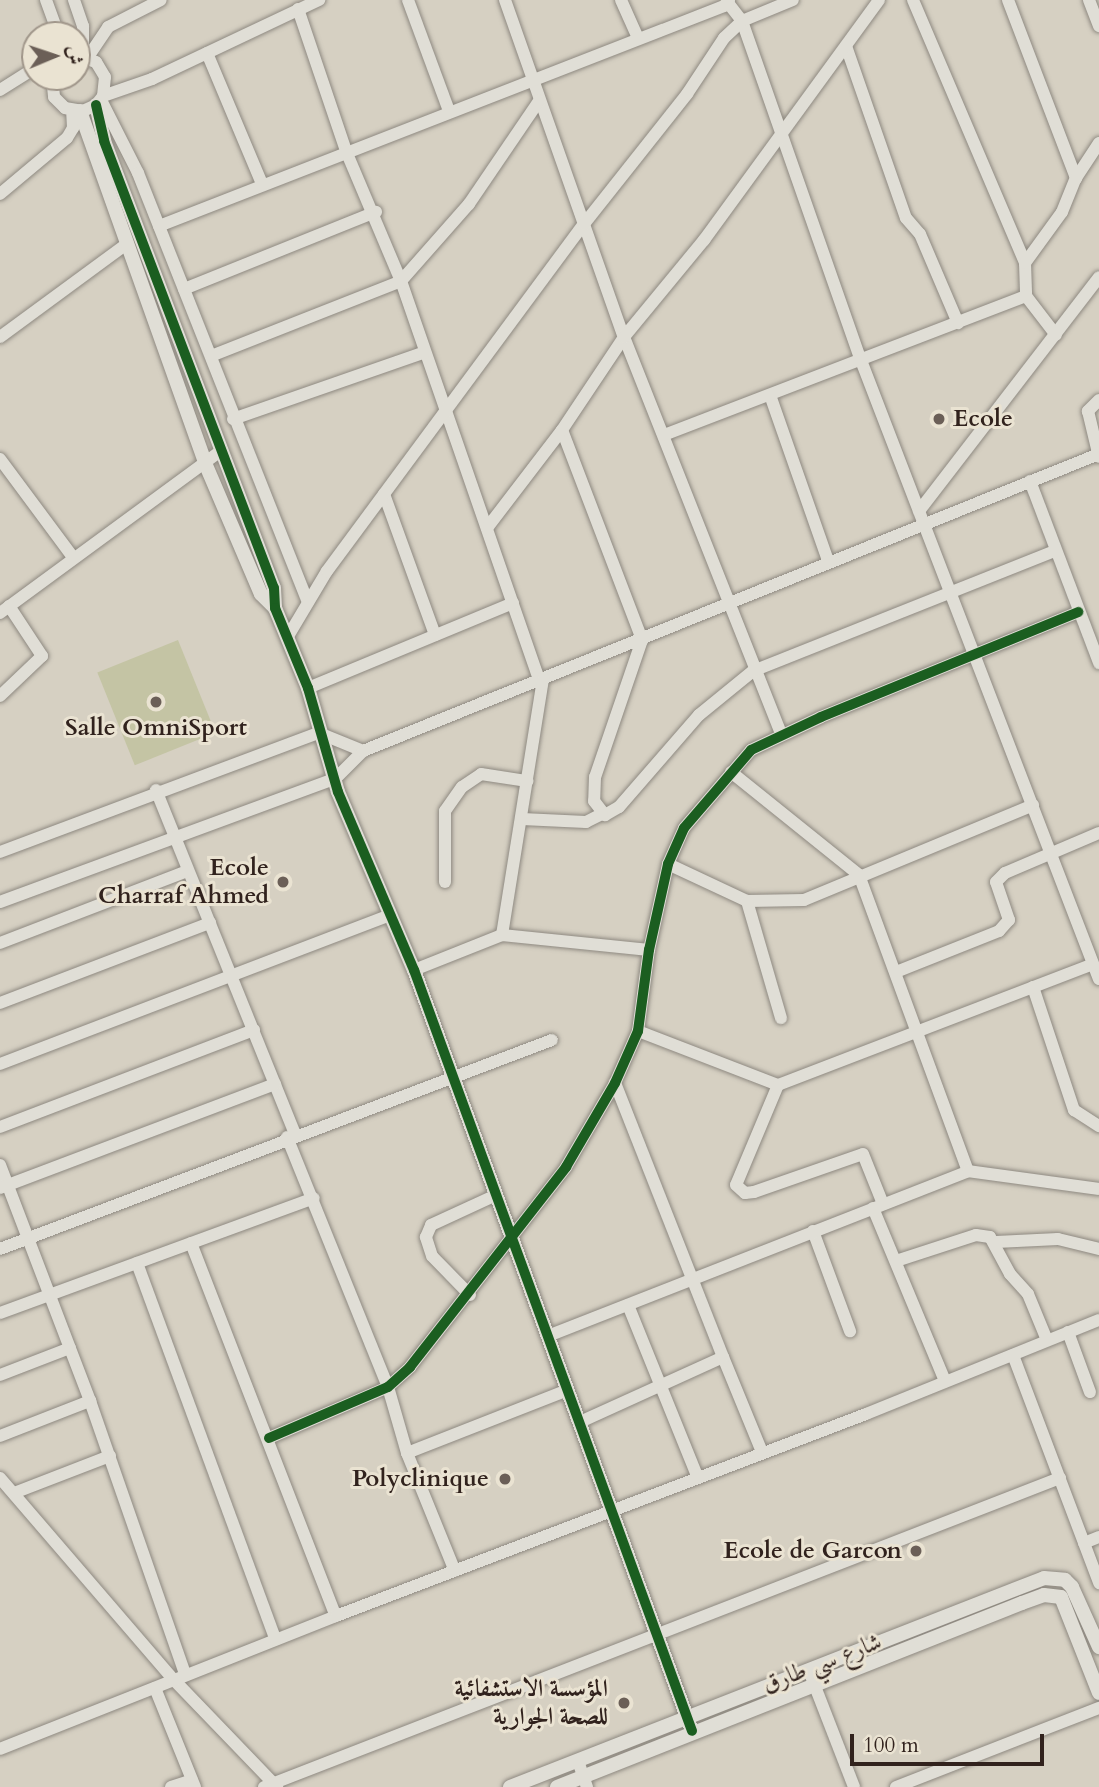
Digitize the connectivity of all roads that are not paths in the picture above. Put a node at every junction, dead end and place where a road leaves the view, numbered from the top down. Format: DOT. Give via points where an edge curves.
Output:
graph roads {
  1 [pos="46,0"];
  2 [pos="74,0"];
  3 [pos="161,0"];
  4 [pos="319,0"];
  5 [pos="408,0"];
  6 [pos="505,0"];
  7 [pos="621,0"];
  8 [pos="793,0"];
  9 [pos="879,0"];
  10 [pos="913,0"];
  11 [pos="1008,0"];
  12 [pos="1089,0"];
  13 [pos="729,1"];
  14 [pos="298,9"];
  15 [pos="54,21"];
  16 [pos="81,21"];
  17 [pos="742,21"];
  18 [pos="1099,26"];
  19 [pos="638,38"];
  20 [pos="91,45"];
  21 [pos="846,46"];
  22 [pos="207,53"];
  23 [pos="91,61"];
  24 [pos="21,77"];
  25 [pos="531,80"];
  26 [pos="0,90"];
  27 [pos="53,91"];
  28 [pos="100,100"];
  29 [pos="539,102"];
  30 [pos="76,111"];
  31 [pos="449,111"];
  32 [pos="782,134"];
  33 [pos="1099,143"];
  34 [pos="346,151"];
  35 [pos="1076,178"];
  36 [pos="262,184"];
  37 [pos="0,194"];
  38 [pos="376,212"];
  39 [pos="584,225"];
  40 [pos="159,226"];
  41 [pos="124,246"];
  42 [pos="1025,263"];
  43 [pos="1099,277"];
  44 [pos="401,281"];
  45 [pos="184,289"];
  46 [pos="1026,296"];
  47 [pos="958,323"];
  48 [pos="1056,335"];
  49 [pos="0,337"];
  50 [pos="624,337"];
  51 [pos="425,352"];
  52 [pos="211,356"];
  53 [pos="862,363"];
  54 [pos="192,373"];
  55 [pos="176,380"];
  56 [pos="770,395"];
  57 [pos="1099,400"];
  58 [pos="447,408"];
  59 [pos="233,419"];
  60 [pos="562,430"];
  61 [pos="664,435"];
  62 [pos="219,452"];
  63 [pos="1099,455"];
  64 [pos="0,459"];
  65 [pos="205,463"];
  66 [pos="1030,481"];
  67 [pos="384,494"];
  68 [pos="922,517"];
  69 [pos="488,528"];
  70 [pos="1054,551"];
  71 [pos="72,556"];
  72 [pos="828,561"];
  73 [pos="949,593"];
  74 [pos="308,602"];
  75 [pos="513,603"];
  76 [pos="731,603"];
  77 [pos="275,608"];
  78 [pos="5,610"];
  79 [pos="1078,612"];
  80 [pos="435,635"];
  81 [pos="286,638"];
  82 [pos="642,640"];
  83 [pos="975,656"];
  84 [pos="1098,656"];
  85 [pos="753,671"];
  86 [pos="541,678"];
  87 [pos="308,688"];
  88 [pos="0,696"];
  89 [pos="319,733"];
  90 [pos="781,734"];
  91 [pos="363,751"];
  92 [pos="731,772"];
  93 [pos="335,779"];
  94 [pos="527,781"];
  95 [pos="156,790"];
  96 [pos="1033,805"];
  97 [pos="602,814"];
  98 [pos="522,819"];
  99 [pos="1099,833"];
  100 [pos="173,835"];
  101 [pos="1052,850"];
  102 [pos="0,852"];
  103 [pos="668,864"];
  104 [pos="188,871"];
  105 [pos="859,875"];
  106 [pos="446,882"];
  107 [pos="747,901"];
  108 [pos="0,902"];
  109 [pos="391,915"];
  110 [pos="210,923"];
  111 [pos="502,935"];
  112 [pos="0,943"];
  113 [pos="649,950"];
  114 [pos="1093,964"];
  115 [pos="414,970"];
  116 [pos="896,972"];
  117 [pos="232,975"];
  118 [pos="1099,979"];
  119 [pos="1033,987"];
  120 [pos="0,1003"];
  121 [pos="781,1018"];
  122 [pos="254,1030"];
  123 [pos="638,1031"];
  124 [pos="915,1033"];
  125 [pos="552,1040"];
  126 [pos="0,1064"];
  127 [pos="450,1077"];
  128 [pos="615,1083"];
  129 [pos="275,1084"];
  130 [pos="778,1085"];
  131 [pos="1099,1126"];
  132 [pos="0,1127"];
  133 [pos="291,1135"];
  134 [pos="0,1165"];
  135 [pos="968,1171"];
  136 [pos="4,1186"];
  137 [pos="1099,1189"];
  138 [pos="495,1196"];
  139 [pos="314,1198"];
  140 [pos="878,1206"];
  141 [pos="813,1231"];
  142 [pos="28,1238"];
  143 [pos="511,1241"];
  144 [pos="996,1242"];
  145 [pos="191,1243"];
  146 [pos="0,1248"];
  147 [pos="1099,1249"];
  148 [pos="896,1261"];
  149 [pos="137,1263"];
  150 [pos="691,1280"];
  151 [pos="50,1295"];
  152 [pos="470,1295"];
  153 [pos="628,1305"];
  154 [pos="0,1313"];
  155 [pos="1099,1320"];
  156 [pos="850,1331"];
  157 [pos="1068,1332"];
  158 [pos="548,1336"];
  159 [pos="1047,1340"];
  160 [pos="70,1348"];
  161 [pos="1013,1354"];
  162 [pos="723,1357"];
  163 [pos="0,1375"];
  164 [pos="945,1381"];
  165 [pos="659,1386"];
  166 [pos="388,1387"];
  167 [pos="568,1390"];
  168 [pos="1090,1392"];
  169 [pos="90,1401"];
  170 [pos="580,1422"];
  171 [pos="0,1436"];
  172 [pos="269,1438"];
  173 [pos="761,1452"];
  174 [pos="407,1454"];
  175 [pos="110,1456"];
  176 [pos="697,1476"];
  177 [pos="0,1478"];
  178 [pos="1060,1478"];
  179 [pos="14,1493"];
  180 [pos="613,1511"];
  181 [pos="1099,1538"];
  182 [pos="1084,1543"];
  183 [pos="455,1571"];
  184 [pos="1099,1583"];
  185 [pos="1072,1587"];
  186 [pos="1061,1597"];
  187 [pos="336,1616"];
  188 [pos="658,1636"];
  189 [pos="275,1639"];
  190 [pos="1099,1647"];
  191 [pos="809,1668"];
  192 [pos="179,1677"];
  193 [pos="814,1685"];
  194 [pos="155,1688"];
  195 [pos="1099,1693"];
  196 [pos="1099,1708"];
  197 [pos="687,1716"];
  198 [pos="692,1731"];
  199 [pos="0,1749"];
  200 [pos="578,1761"];
  201 [pos="585,1782"];
  202 [pos="193,1783"];
  203 [pos="271,1786"];
  204 [pos="171,1787"];
  205 [pos="510,1787"];
  206 [pos="557,1787"];
  207 [pos="854,1787"];
  208 [pos="896,1787"];
  1 -- 15 [label="street"];
  2 -- 16 [label="street"];
  3 -- 20 [label="street" via="119,20"];
  4 -- 14 [label="street"];
  5 -- 31 [label="street"];
  6 -- 25 [label="street"];
  7 -- 19 [label="street"];
  8 -- 17 [label="street"];
  9 -- 21 [label="street"];
  10 -- 42 [label="street"];
  11 -- 35 [label="street"];
  12 -- 18 [label="street"];
  13 -- 17 [label="street"];
  13 -- 19 [label="street"];
  14 -- 22 [label="street"];
  14 -- 34 [label="street"];
  17 -- 32 [label="street"];
  17 -- 39 [label="street" via="724,38 687,94"];
  19 -- 25 [label="street"];
  21 -- 32 [label="street"];
  21 -- 47 [label="street" via="906,218 920,234"];
  22 -- 28 [label="street"];
  22 -- 36 [label="street"];
  23 -- 28 [label="street" via="102,69"];
  24 -- 26 [label="street"];
  25 -- 29 [label="street"];
  25 -- 31 [label="street"];
  27 -- 30 [label="street"];
  28 -- 30 [label="street"];
  28 -- 40 [label="street"];
  28 -- 54 [label="street" via="104,141"];
  29 -- 39 [label="street"];
  29 -- 44 [label="street" via="469,204"];
  30 -- 37 [label="street" via="67,138"];
  30 -- 41 [label="street"];
  31 -- 34 [label="street"];
  32 -- 50 [label="street"];
  32 -- 53 [label="street"];
  33 -- 35 [label="street"];
  34 -- 36 [label="street"];
  34 -- 38 [label="street"];
  35 -- 42 [label="street" via="1062,212"];
  36 -- 40 [label="street"];
  38 -- 44 [label="street"];
  38 -- 45 [label="street"];
  39 -- 50 [label="street"];
  39 -- 58 [label="street"];
  40 -- 45 [label="street"];
  41 -- 49 [label="street"];
  41 -- 55 [label="street"];
  42 -- 46 [label="street"];
  43 -- 48 [label="street"];
  44 -- 51 [label="street"];
  44 -- 52 [label="street"];
  45 -- 52 [label="street"];
  46 -- 47 [label="street"];
  46 -- 48 [label="street"];
  47 -- 53 [label="street"];
  48 -- 68 [label="street"];
  50 -- 60 [label="street"];
  50 -- 61 [label="street"];
  51 -- 58 [label="street"];
  51 -- 59 [label="street"];
  52 -- 59 [label="street"];
  53 -- 56 [label="street"];
  53 -- 68 [label="street"];
  54 -- 55 [label="street"];
  54 -- 62 [label="street"];
  55 -- 65 [label="street"];
  56 -- 61 [label="street"];
  56 -- 72 [label="street"];
  57 -- 63 [label="street" via="1088,411"];
  58 -- 67 [label="street"];
  58 -- 69 [label="street"];
  59 -- 74 [label="street"];
  60 -- 69 [label="street"];
  60 -- 82 [label="street"];
  61 -- 76 [label="street"];
  62 -- 65 [label="street"];
  62 -- 77 [label="street" via="274,588"];
  63 -- 66 [label="street"];
  64 -- 71 [label="street"];
  65 -- 71 [label="street"];
  65 -- 77 [label="street" via="261,594"];
  66 -- 68 [label="street"];
  66 -- 70 [label="street"];
  67 -- 74 [label="street"];
  67 -- 80 [label="street"];
  68 -- 72 [label="street"];
  68 -- 73 [label="street"];
  69 -- 75 [label="street"];
  70 -- 73 [label="street"];
  70 -- 79 [label="street"];
  71 -- 78 [label="street"];
  72 -- 76 [label="street"];
  73 -- 83 [label="street"];
  73 -- 85 [label="street"];
  74 -- 81 [label="street"];
  75 -- 80 [label="street"];
  75 -- 86 [label="street"];
  76 -- 82 [label="street"];
  76 -- 85 [label="street"];
  77 -- 81 [label="street"];
  78 -- 88 [label="street" via="42,656"];
  79 -- 83 [label="street"];
  79 -- 84 [label="street"];
  80 -- 87 [label="street"];
  81 -- 87 [label="street"];
  82 -- 86 [label="street"];
  82 -- 97 [label="street" via="595,777 594,801"];
  83 -- 90 [label="street"];
  83 -- 96 [label="street"];
  85 -- 90 [label="street"];
  85 -- 97 [label="street" via="699,715 619,807"];
  86 -- 91 [label="street"];
  86 -- 94 [label="street"];
  87 -- 89 [label="street"];
  89 -- 91 [label="street"];
  89 -- 93 [label="street"];
  89 -- 95 [label="street"];
  90 -- 92 [label="street" via="751,750"];
  91 -- 93 [label="street"];
  92 -- 103 [label="street" via="684,828"];
  92 -- 105 [label="street"];
  93 -- 100 [label="street"];
  93 -- 109 [label="street"];
  94 -- 98 [label="street"];
  94 -- 106 [label="street" via="481,774 461,787 444,811"];
  95 -- 100 [label="street"];
  95 -- 102 [label="street"];
  96 -- 101 [label="street"];
  96 -- 105 [label="street"];
  97 -- 98 [label="street" via="586,822"];
  98 -- 111 [label="street"];
  99 -- 101 [label="street"];
  100 -- 104 [label="street"];
  100 -- 108 [label="street"];
  101 -- 114 [label="street"];
  101 -- 116 [label="street" via="996,882 1009,919 999,931"];
  103 -- 107 [label="street"];
  103 -- 113 [label="street"];
  104 -- 110 [label="street"];
  104 -- 112 [label="street"];
  105 -- 107 [label="street" via="804,900"];
  105 -- 116 [label="street"];
  107 -- 121 [label="street"];
  109 -- 115 [label="street"];
  109 -- 117 [label="street"];
  110 -- 117 [label="street"];
  110 -- 120 [label="street"];
  111 -- 113 [label="street"];
  111 -- 115 [label="street"];
  113 -- 123 [label="street"];
  114 -- 118 [label="street"];
  114 -- 119 [label="street"];
  115 -- 127 [label="street"];
  116 -- 124 [label="street"];
  117 -- 122 [label="street"];
  117 -- 126 [label="street"];
  119 -- 124 [label="street"];
  119 -- 131 [label="street" via="1074,1110"];
  122 -- 129 [label="street"];
  122 -- 132 [label="street"];
  123 -- 128 [label="street"];
  123 -- 130 [label="street"];
  124 -- 130 [label="street"];
  124 -- 135 [label="street"];
  125 -- 127 [label="street"];
  127 -- 133 [label="street"];
  127 -- 138 [label="street"];
  128 -- 143 [label="street" via="566,1167"];
  128 -- 150 [label="street"];
  129 -- 133 [label="street"];
  129 -- 136 [label="street"];
  130 -- 140 [label="street" via="736,1185 745,1193 754,1192 863,1154"];
  133 -- 139 [label="street"];
  133 -- 142 [label="street"];
  134 -- 136 [label="street"];
  135 -- 137 [label="street"];
  135 -- 140 [label="street"];
  136 -- 142 [label="street"];
  138 -- 143 [label="street"];
  138 -- 152 [label="street" via="431,1225 426,1237 432,1256"];
  139 -- 145 [label="street"];
  139 -- 166 [label="street"];
  140 -- 141 [label="street"];
  140 -- 148 [label="street"];
  141 -- 150 [label="street"];
  141 -- 156 [label="street"];
  142 -- 146 [label="street"];
  142 -- 151 [label="street"];
  143 -- 152 [label="street"];
  143 -- 158 [label="street"];
  144 -- 147 [label="street" via="1058,1239"];
  144 -- 148 [label="street" via="976,1235"];
  144 -- 159 [label="street" via="1010,1275 1028,1294"];
  145 -- 149 [label="street"];
  145 -- 172 [label="street"];
  148 -- 164 [label="street"];
  149 -- 151 [label="street"];
  149 -- 189 [label="street"];
  150 -- 153 [label="street"];
  150 -- 162 [label="street"];
  151 -- 154 [label="street"];
  151 -- 160 [label="street"];
  152 -- 166 [label="street"];
  153 -- 158 [label="street"];
  153 -- 165 [label="street"];
  155 -- 157 [label="street"];
  157 -- 159 [label="street"];
  157 -- 168 [label="street"];
  158 -- 167 [label="street"];
  159 -- 161 [label="street"];
  160 -- 163 [label="street"];
  160 -- 169 [label="street"];
  161 -- 164 [label="street"];
  161 -- 178 [label="street"];
  162 -- 165 [label="street"];
  162 -- 173 [label="street"];
  164 -- 173 [label="street"];
  165 -- 170 [label="street"];
  165 -- 176 [label="street"];
  166 -- 172 [label="street"];
  166 -- 174 [label="street"];
  167 -- 170 [label="street"];
  167 -- 174 [label="street"];
  169 -- 171 [label="street"];
  169 -- 175 [label="street"];
  170 -- 180 [label="street"];
  172 -- 187 [label="street"];
  173 -- 176 [label="street"];
  174 -- 183 [label="street"];
  175 -- 179 [label="street"];
  175 -- 192 [label="street"];
  176 -- 180 [label="street"];
  177 -- 179 [label="street"];
  178 -- 182 [label="street"];
  178 -- 188 [label="street"];
  179 -- 192 [label="street"];
  180 -- 183 [label="street"];
  180 -- 188 [label="street"];
  181 -- 182 [label="street"];
  182 -- 184 [label="street"];
  183 -- 187 [label="street"];
  185 -- 186 [label="street"];
  185 -- 190 [label="street"];
  185 -- 191 [label="street, شارع سي طارق" via="1065,1580 1044,1578"];
  186 -- 193 [label="street, شارع سي طارق" via="1044,1595"];
  186 -- 195 [label="street"];
  187 -- 189 [label="street"];
  188 -- 197 [label="street"];
  188 -- 203 [label="street"];
  189 -- 192 [label="street"];
  191 -- 193 [label="street"];
  191 -- 197 [label="street, شارع سي طارق"];
  192 -- 194 [label="street"];
  192 -- 203 [label="street"];
  193 -- 198 [label="street, شارع سي طارق"];
  193 -- 207 [label="street"];
  194 -- 199 [label="street"];
  194 -- 202 [label="street"];
  196 -- 208 [label="street"];
  197 -- 198 [label="street"];
  197 -- 200 [label="street, شارع سي طارق"];
  198 -- 201 [label="street, شارع سي طارق"];
  200 -- 201 [label="street"];
  200 -- 205 [label="street, شارع سي طارق"];
  201 -- 206 [label="street, شارع سي طارق"];
  202 -- 204 [label="street"];
}
